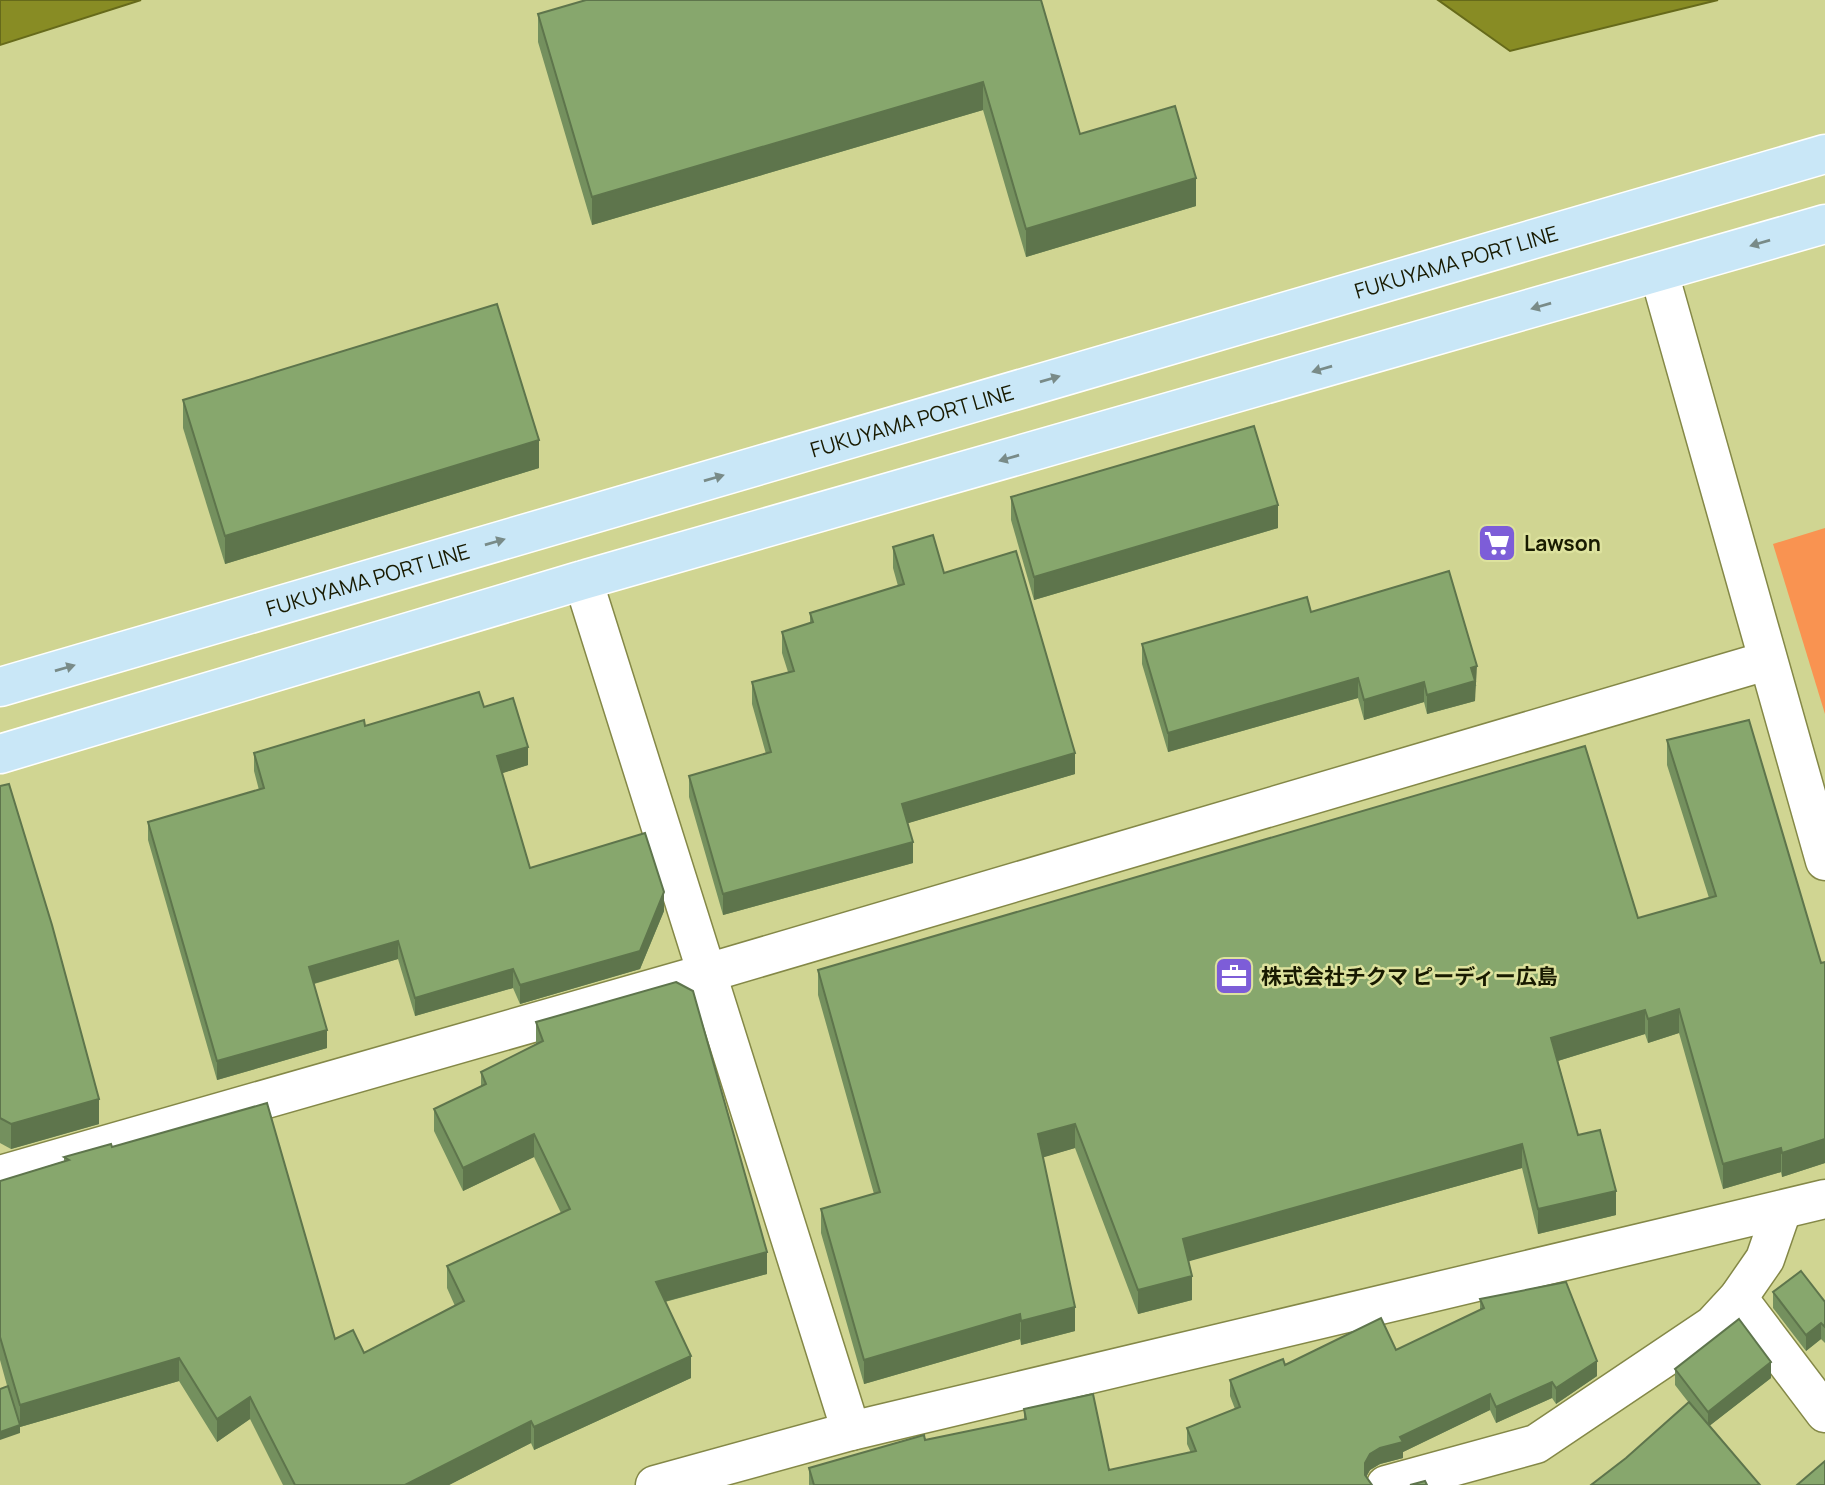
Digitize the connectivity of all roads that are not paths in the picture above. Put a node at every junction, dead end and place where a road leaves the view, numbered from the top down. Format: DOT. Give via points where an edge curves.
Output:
graph roads {
  1 [pos="1825,154"];
  2 [pos="1825,223"];
  3 [pos="1659,273"];
  4 [pos="583,580"];
  5 [pos="1766,661"];
  6 [pos="0,687"];
  7 [pos="0,754"];
  8 [pos="1825,861"];
  9 [pos="707,973"];
  10 [pos="0,1175"];
  11 [pos="1825,1199"];
  12 [pos="1782,1210"];
  13 [pos="1738,1298"];
  14 [pos="1825,1413"];
  15 [pos="851,1431"];
  16 [pos="655,1485"];
  17 [pos="1385,1485"];
  6 -- 1 [label="main road, FUKUYAMA PORT LINE, one-way"];
  2 -- 3 [label="main road, one-way"];
  3 -- 4 [label="main road, one-way"];
  3 -- 5 [label="street"];
  4 -- 7 [label="main road"];
  4 -- 9 [label="street"];
  5 -- 8 [label="street"];
  5 -- 9 [label="street"];
  9 -- 10 [label="street"];
  9 -- 15 [label="street"];
  11 -- 12 [label="street"];
  12 -- 13 [label="street" via="1765,1259"];
  12 -- 15 [label="street"];
  13 -- 14 [label="street"];
  13 -- 17 [label="street" via="1713,1325 1536,1444"];
  15 -- 16 [label="street"];
}
